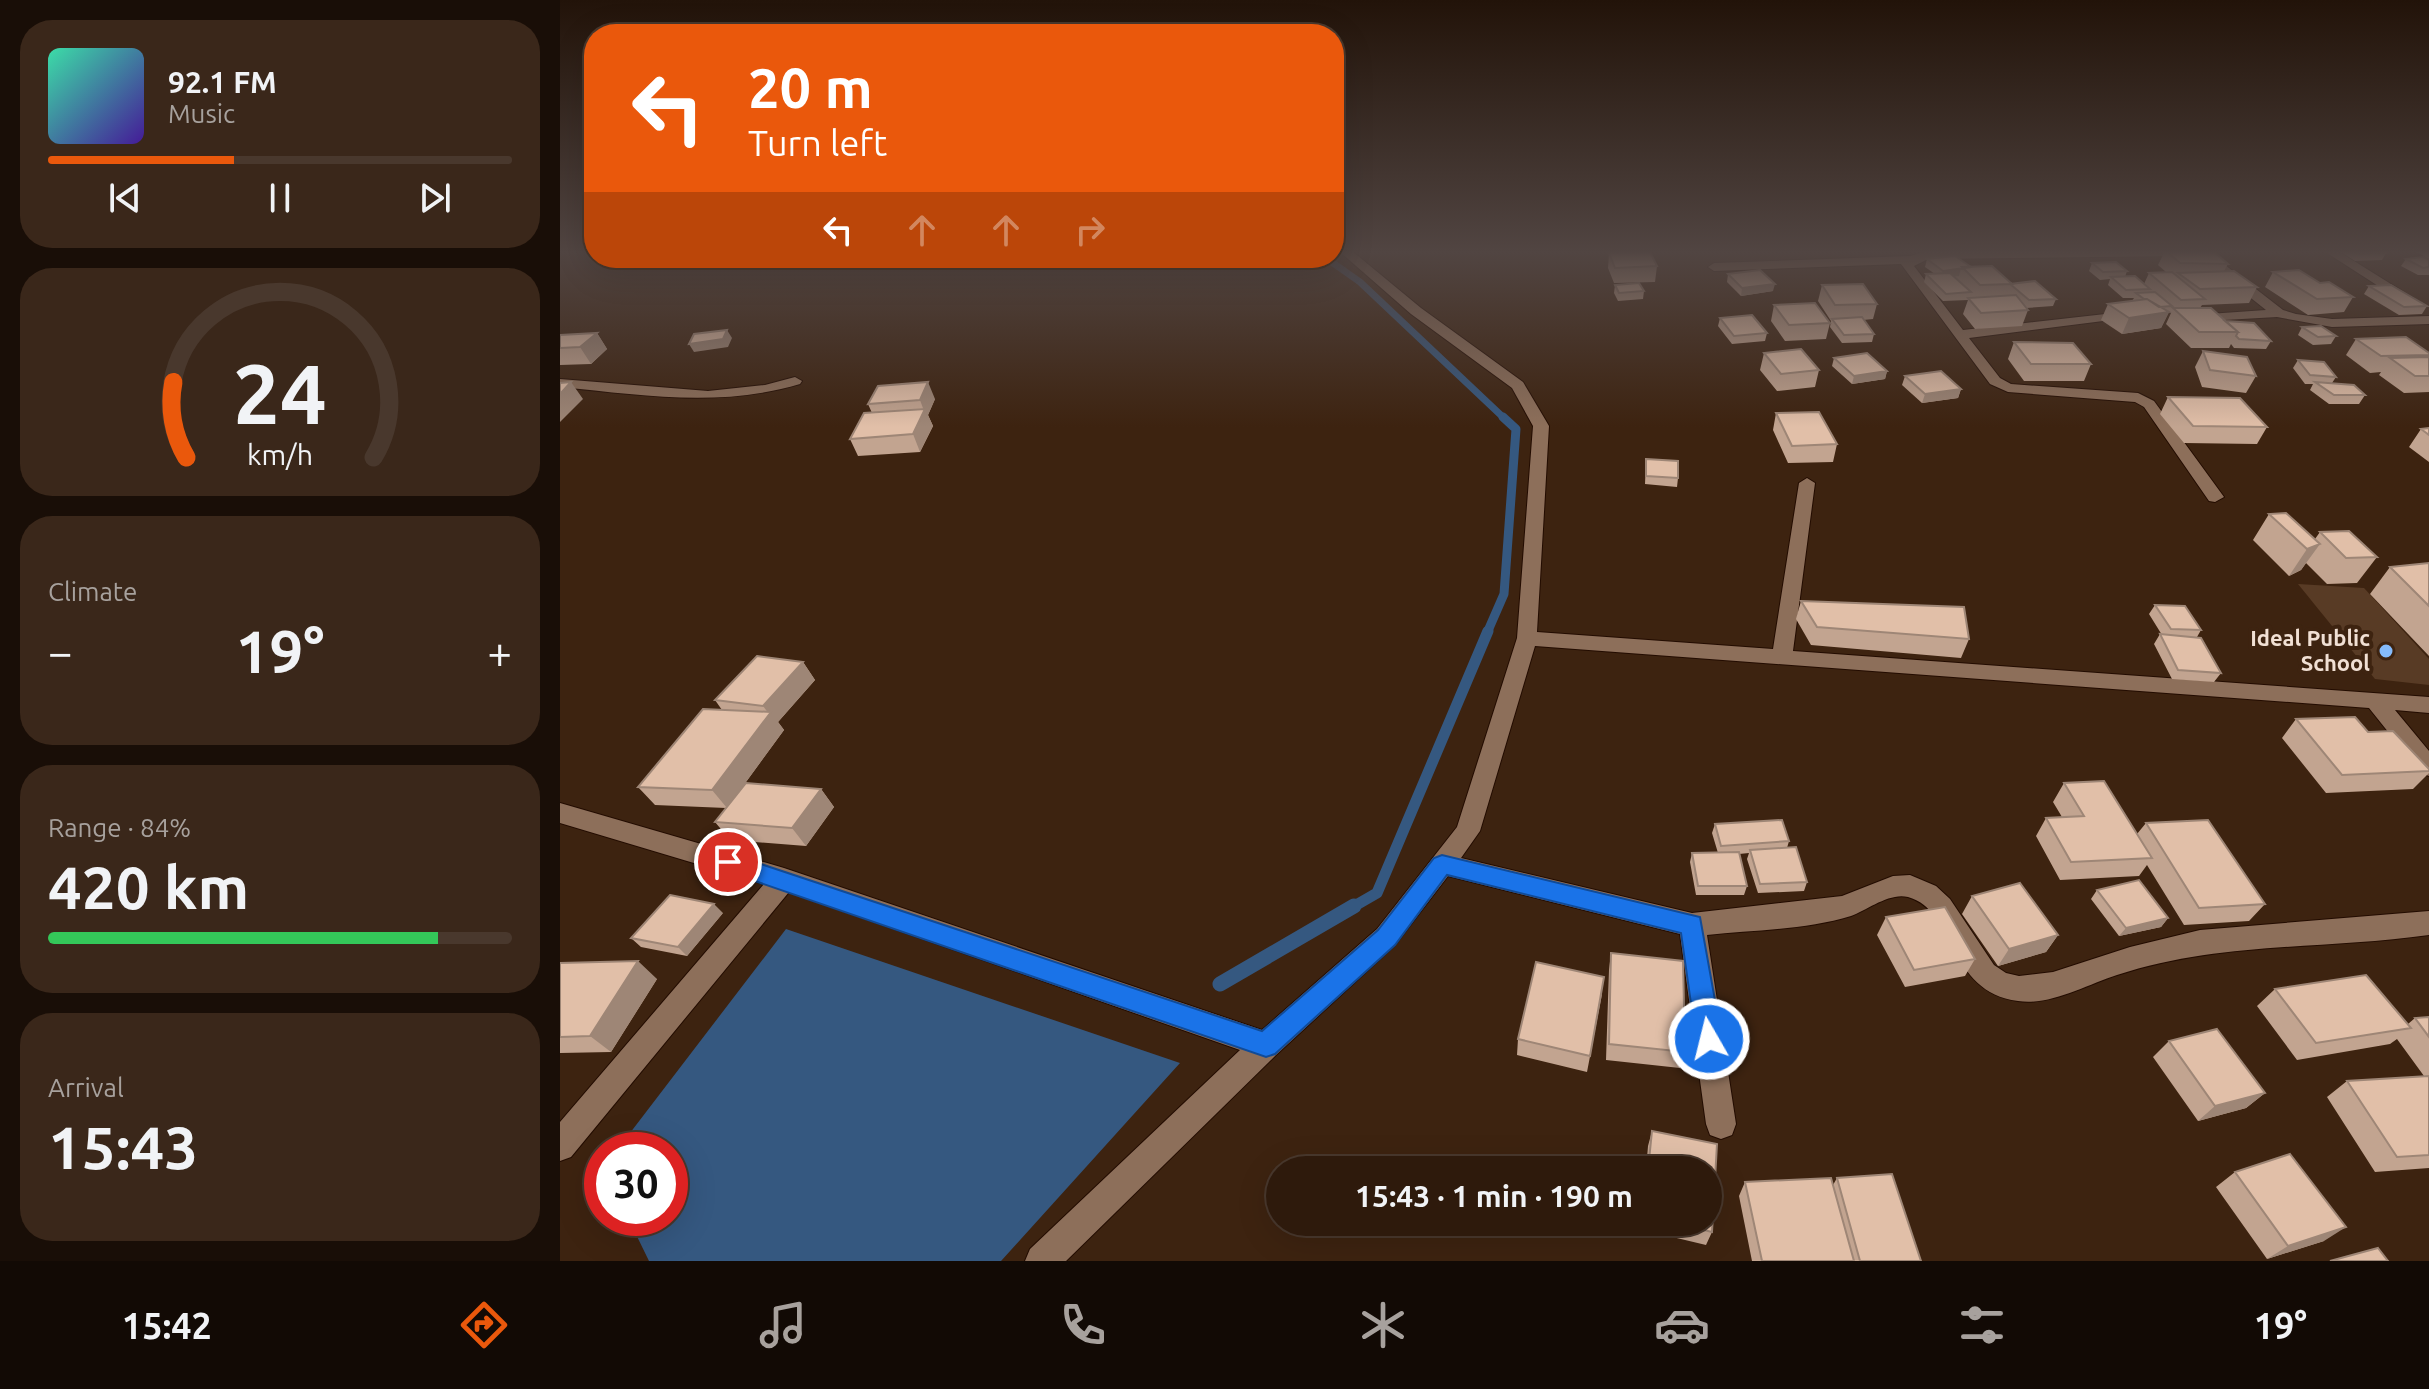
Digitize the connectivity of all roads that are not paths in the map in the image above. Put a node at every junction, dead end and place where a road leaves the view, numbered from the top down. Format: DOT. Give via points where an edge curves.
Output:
graph roads {
  1 [pos="1415,310"];
  2 [pos="1940,310"];
  3 [pos="2274,310"];
  4 [pos="2278,313"];
  5 [pos="2143,314"];
  6 [pos="2180,318"];
  7 [pos="2429,320"];
  8 [pos="2381,322"];
  9 [pos="1959,334"];
  10 [pos="2405,340"];
  11 [pos="795,381"];
  12 [pos="560,383"];
  13 [pos="1807,483"];
  14 [pos="2215,497"];
  15 [pos="1527,638"];
  16 [pos="1782,657"];
  17 [pos="2375,701"];
  18 [pos="2429,705"];
  19 [pos="2429,767"];
  20 [pos="560,813"];
  21 [pos="1442,864"];
  22 [pos="784,879"];
  23 [pos="2429,923"];
  24 [pos="1692,925"];
  25 [pos="1266,1045"];
  26 [pos="1721,1124"];
  27 [pos="560,1146"];
  28 [pos="1042,1261"];
  1 -- 15 [label="street" via="1518,385 1541,426"];
  2 -- 9 [label="street"];
  3 -- 4 [label="street"];
  4 -- 6 [label="street"];
  4 -- 8 [label="street" via="2332,323"];
  5 -- 9 [label="street"];
  7 -- 8 [label="street"];
  8 -- 10 [label="street"];
  9 -- 14 [label="street" via="1995,381 2008,388 2124,395 2149,404"];
  11 -- 12 [label="street" via="766,392 724,395"];
  13 -- 16 [label="street"];
  15 -- 16 [label="street"];
  15 -- 21 [label="street" via="1468,831"];
  16 -- 17 [label="street"];
  17 -- 18 [label="street"];
  17 -- 19 [label="street"];
  20 -- 22 [label="street"];
  21 -- 24 [label="street"];
  21 -- 25 [label="street" via="1386,937"];
  22 -- 25 [label="street"];
  22 -- 27 [label="street"];
  23 -- 24 [label="street" via="2382,931 2201,942 2021,989 2000,986 1981,971 1934,898 1913,887 1900,885 1845,907"];
  24 -- 26 [label="street"];
  25 -- 28 [label="street"];
}
